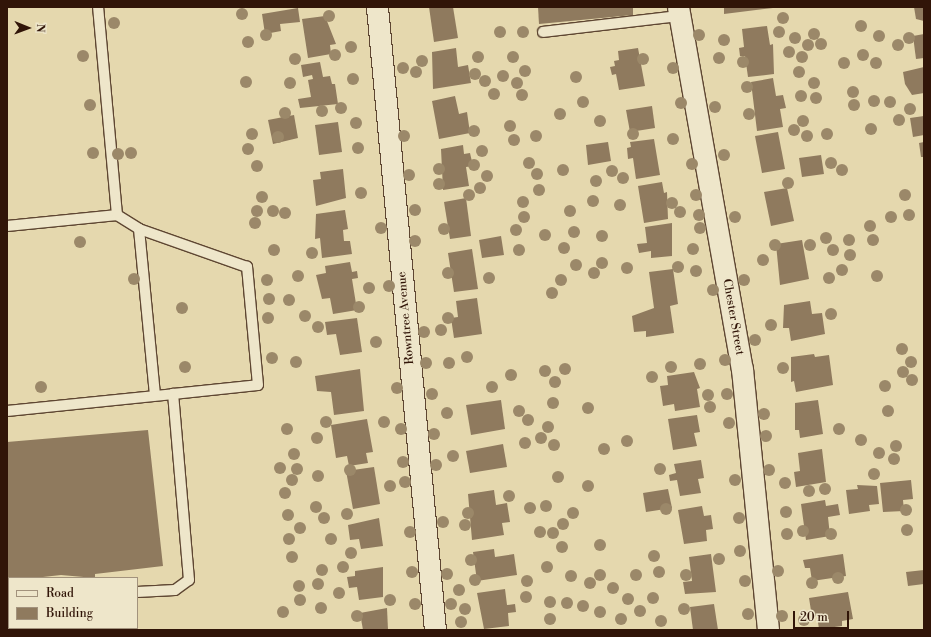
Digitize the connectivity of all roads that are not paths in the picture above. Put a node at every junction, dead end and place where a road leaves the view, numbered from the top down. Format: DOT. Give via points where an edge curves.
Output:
graph roads {
  1 [pos="98,7"];
  2 [pos="377,7"];
  3 [pos="679,12"];
  4 [pos="543,32"];
  5 [pos="117,215"];
  6 [pos="7,226"];
  7 [pos="139,229"];
  8 [pos="173,394"];
  9 [pos="155,395"];
  10 [pos="7,411"];
  11 [pos="138,592"];
  12 [pos="435,630"];
  13 [pos="768,630"];
  1 -- 5 [label="lane"];
  2 -- 12 [label="street, Rowntree Avenue"];
  3 -- 4 [label="lane"];
  3 -- 13 [label="street, Chester Street" via="742,369"];
  5 -- 6 [label="lane"];
  5 -- 7 [label="lane"];
  7 -- 8 [label="lane" via="247,267 258,385"];
  7 -- 9 [label="lane"];
  8 -- 9 [label="lane"];
  8 -- 11 [label="lane" via="190,580 175,590"];
  9 -- 10 [label="lane"];
}
